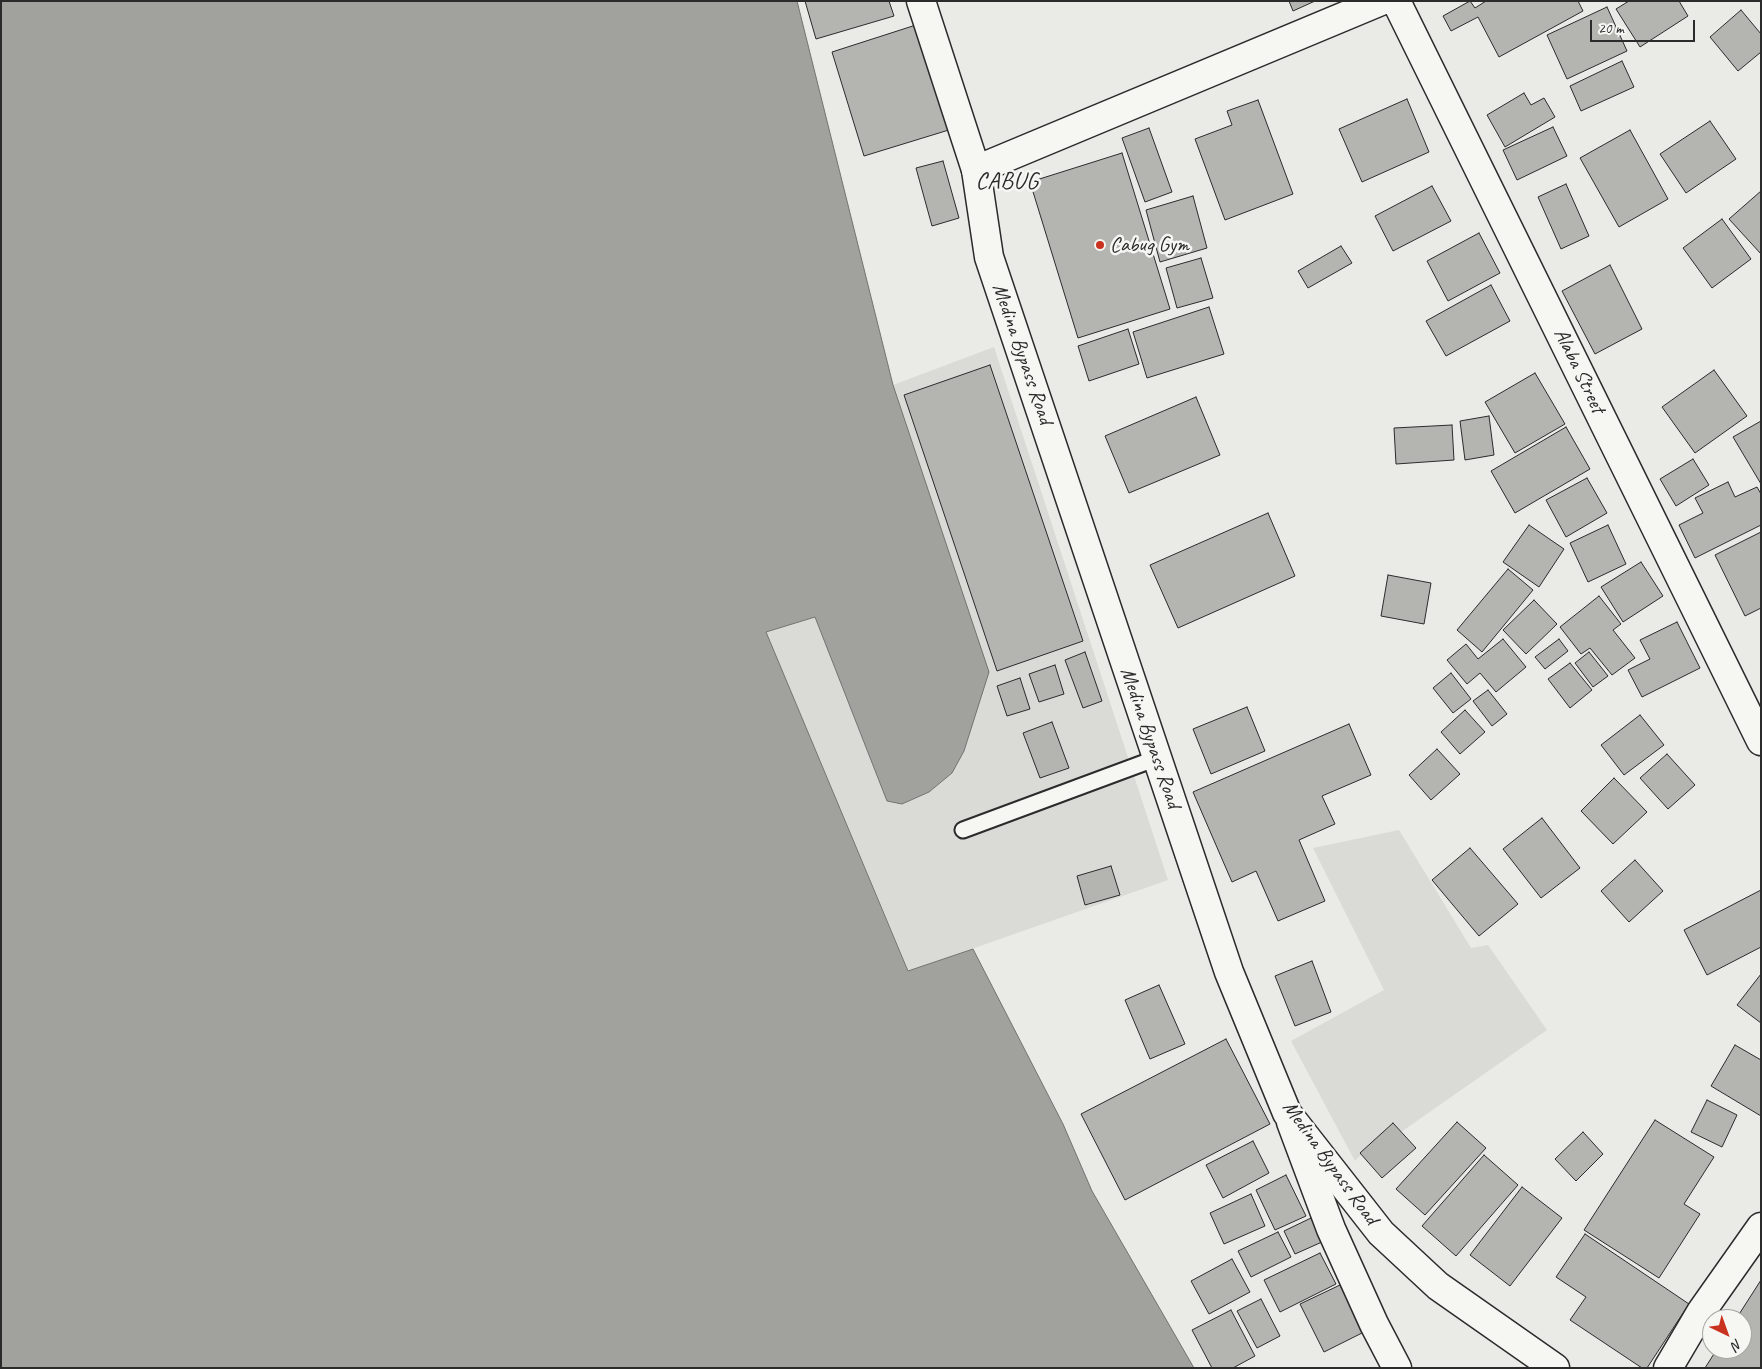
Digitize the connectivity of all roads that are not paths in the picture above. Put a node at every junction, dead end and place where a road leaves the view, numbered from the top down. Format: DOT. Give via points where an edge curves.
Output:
graph roads {
  1 [pos="921,1"];
  2 [pos="1381,1"];
  3 [pos="1396,1"];
  4 [pos="976,170"];
  5 [pos="1761,741"];
  6 [pos="1157,758"];
  7 [pos="963,830"];
  8 [pos="1288,1113"];
  9 [pos="1761,1227"];
  10 [pos="1396,1368"];
  11 [pos="1555,1368"];
  12 [pos="1668,1368"];
  1 -- 4 [label="street, Medina Bypass Road"];
  2 -- 4 [label="street"];
  3 -- 5 [label="street, Alaba Street"];
  4 -- 6 [label="street, Medina Bypass Road" via="989,257"];
  6 -- 7 [label="lane"];
  6 -- 8 [label="street, Medina Bypass Road" via="1229,972"];
  8 -- 10 [label="street" via="1331,1229"];
  8 -- 11 [label="street, Medina Bypass Road" via="1381,1233 1438,1286"];
  9 -- 12 [label="street" via="1701,1312"];
}
